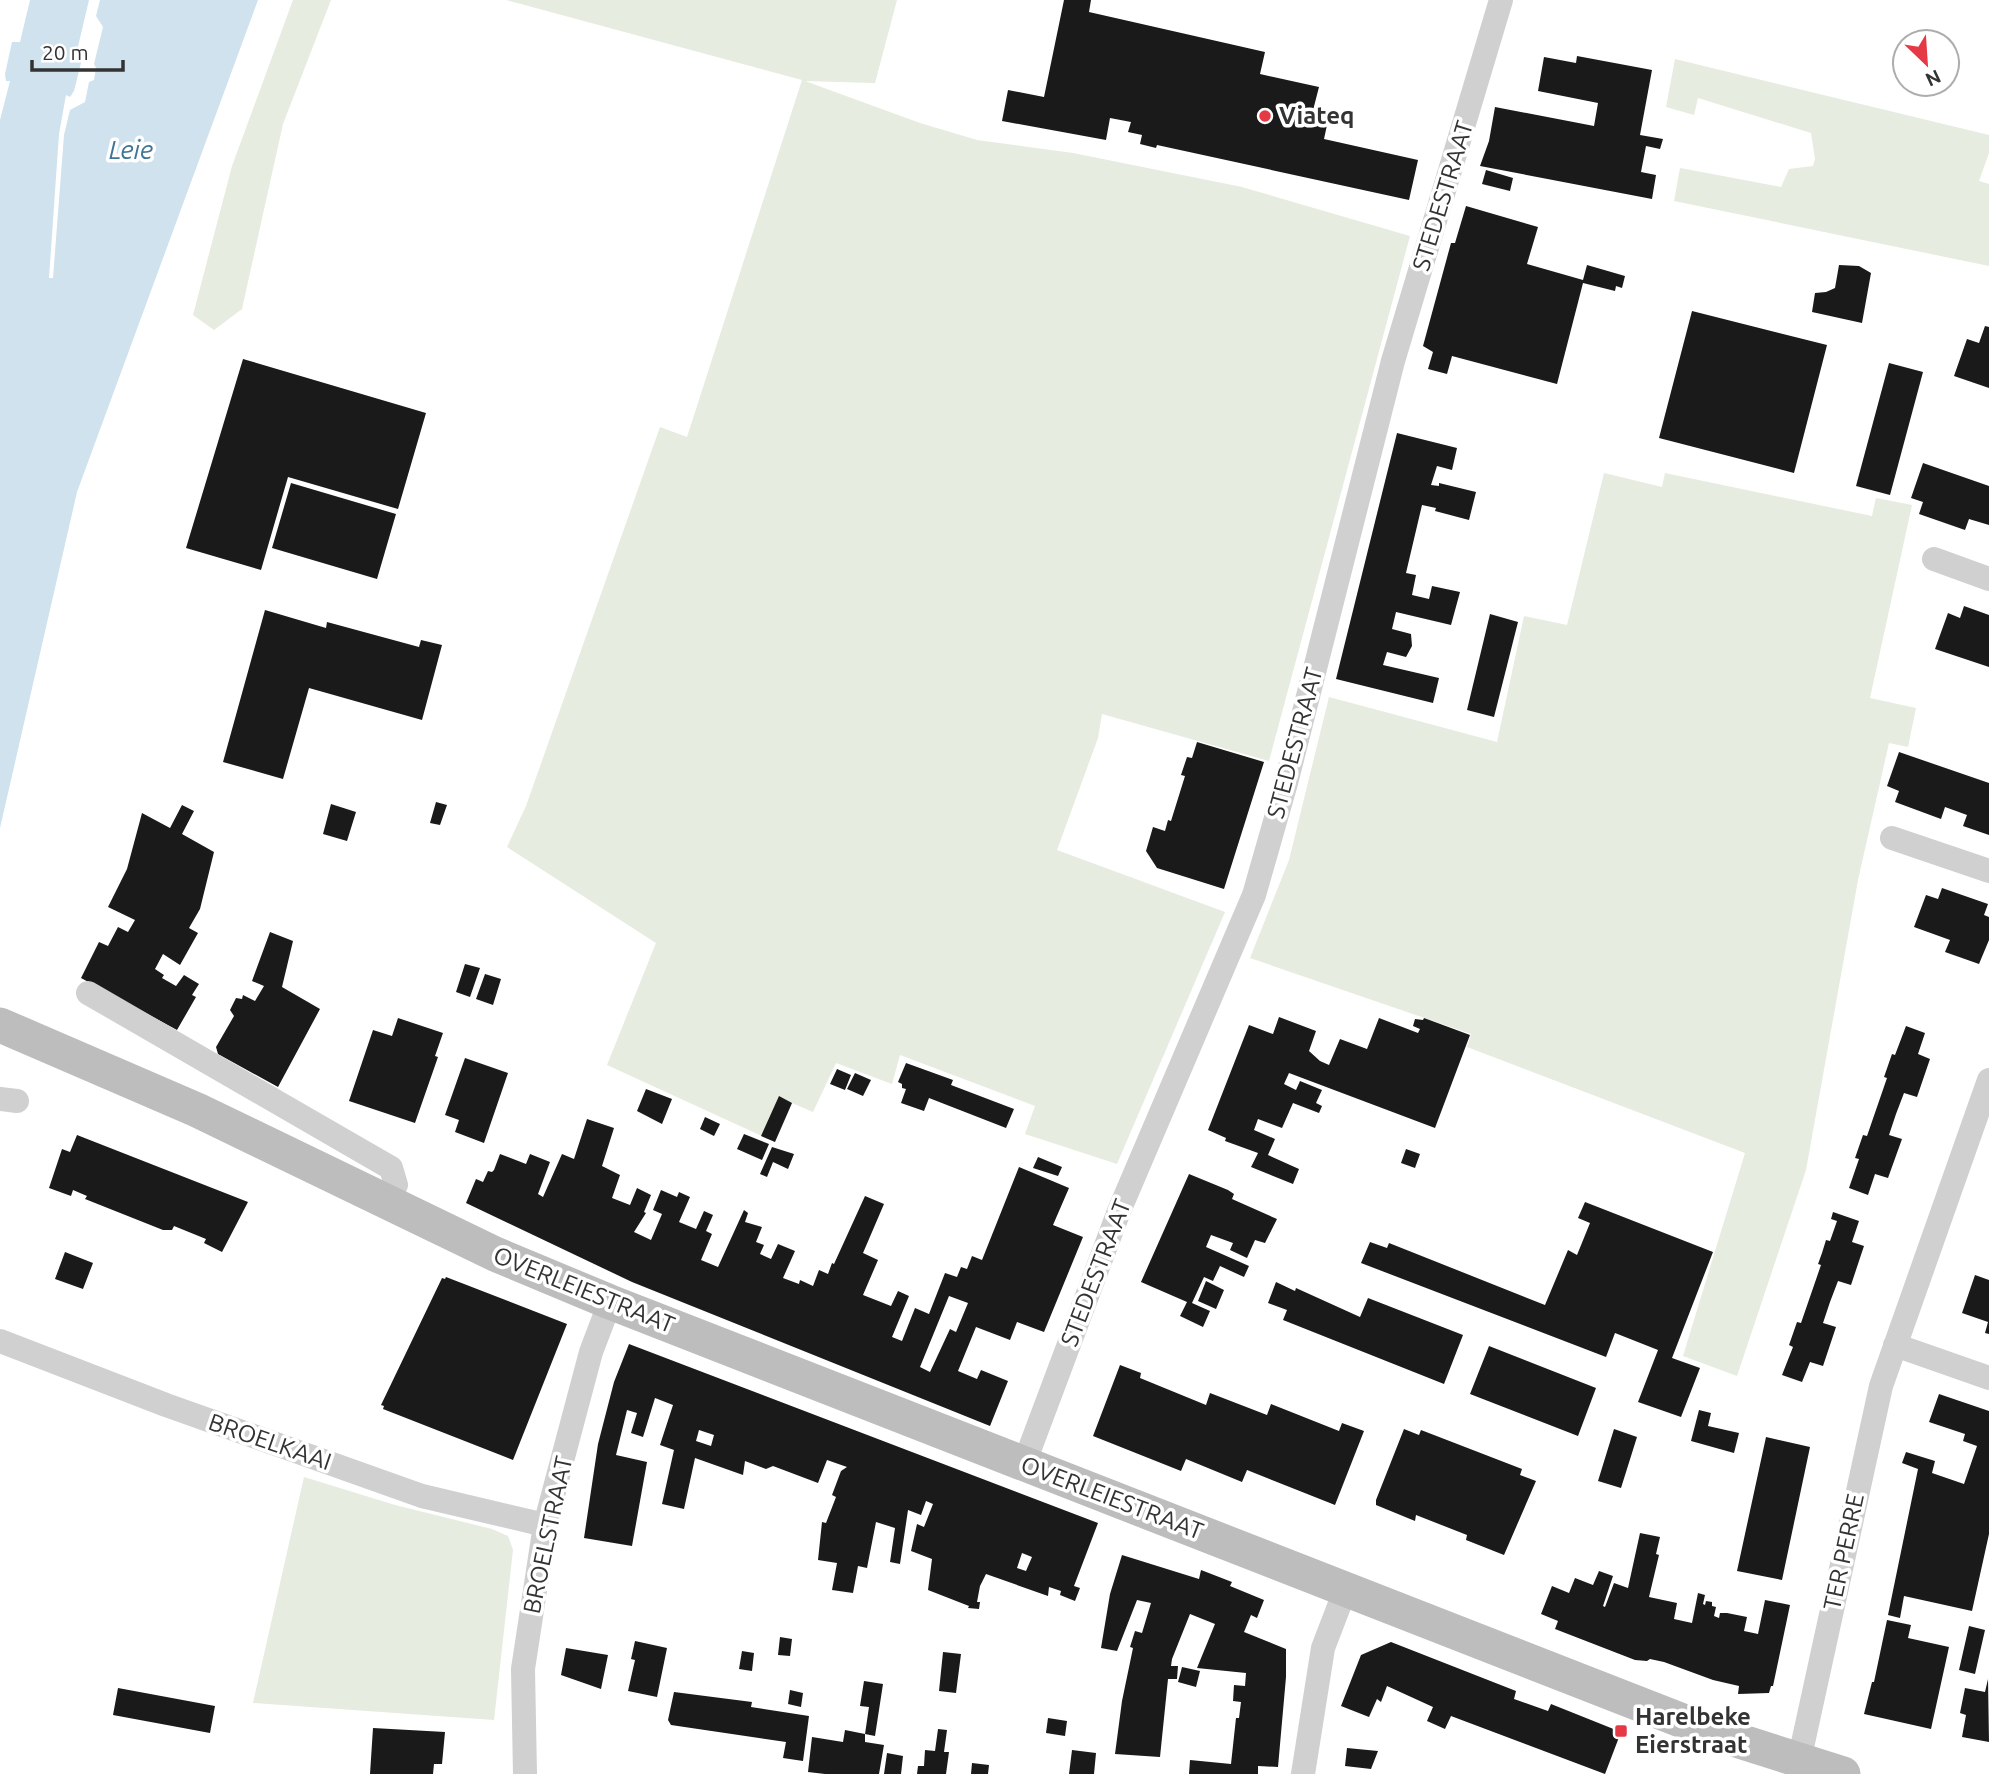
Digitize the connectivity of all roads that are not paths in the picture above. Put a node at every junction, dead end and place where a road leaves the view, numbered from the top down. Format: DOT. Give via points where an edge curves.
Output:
graph roads {
  1 [pos="1501,0"];
  2 [pos="1934,559"];
  3 [pos="1989,579"];
  4 [pos="1892,838"];
  5 [pos="1989,871"];
  6 [pos="88,993"];
  7 [pos="1,1025"];
  8 [pos="1989,1080"];
  9 [pos="1981,1129"];
  10 [pos="388,1203"];
  11 [pos="610,1302"];
  12 [pos="0,1341"];
  13 [pos="1895,1345"];
  14 [pos="1989,1378"];
  15 [pos="1024,1464"];
  16 [pos="545,1525"];
  17 [pos="1346,1588"];
  18 [pos="1800,1761"];
  19 [pos="525,1774"];
  20 [pos="1303,1774"];
  21 [pos="1843,1774"];
  1 -- 15 [label="street, STEDESTRAAT" via="1393,361 1254,895 1119,1211"];
  2 -- 3 [label="street"];
  4 -- 5 [label="street"];
  6 -- 10 [label="street" via="391,1168 396,1185"];
  7 -- 10 [label="main road, OVERLEIESTRAAT" via="197,1110"];
  8 -- 9 [label="street, TER PERRE"];
  9 -- 13 [label="street, TER PERRE"];
  10 -- 11 [label="main road, OVERLEIESTRAAT"];
  11 -- 15 [label="main road, OVERLEIESTRAAT"];
  11 -- 16 [label="street, BROELSTRAAT"];
  12 -- 16 [label="street, BROELKAAI" via="422,1496"];
  13 -- 14 [label="street"];
  13 -- 18 [label="street, TER PERRE" via="1881,1385"];
  15 -- 17 [label="main road, OVERLEIESTRAAT"];
  16 -- 19 [label="street, BROELSTRAAT" via="523,1669"];
  17 -- 18 [label="main road, OVERLEIESTRAAT" via="1711,1732"];
  17 -- 20 [label="street" via="1323,1648"];
  18 -- 21 [label="main road, OVERLEIESTRAAT"];
}
